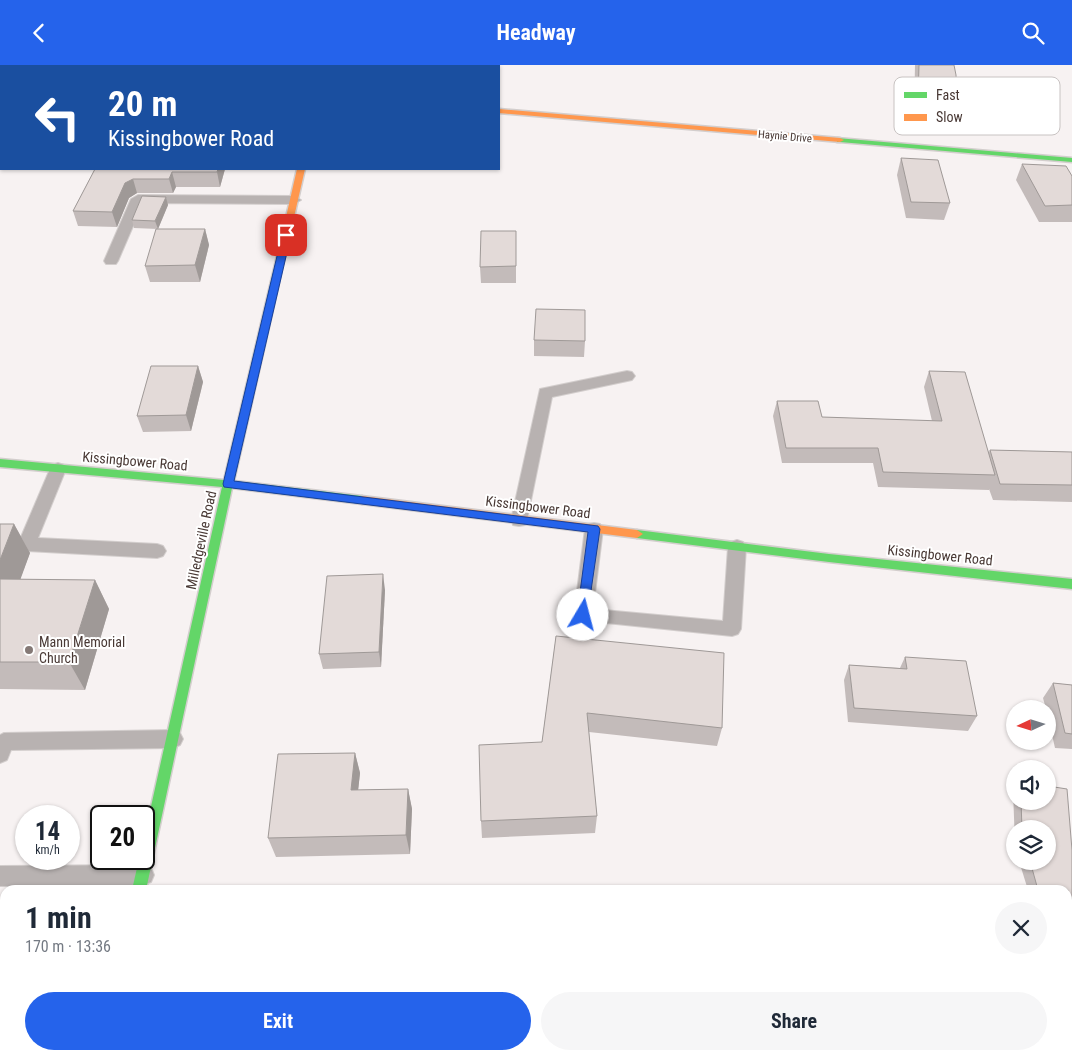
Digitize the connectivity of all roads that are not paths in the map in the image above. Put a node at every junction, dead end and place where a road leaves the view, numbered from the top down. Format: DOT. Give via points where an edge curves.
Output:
graph roads {
  1 [pos="500,111"];
  2 [pos="1072,160"];
  3 [pos="301,170"];
  4 [pos="294,200"];
  5 [pos="111,261"];
  6 [pos="627,376"];
  7 [pos="0,463"];
  8 [pos="58,469"];
  9 [pos="228,484"];
  10 [pos="519,520"];
  11 [pos="594,529"];
  12 [pos="737,547"];
  13 [pos="157,551"];
  14 [pos="1072,584"];
  15 [pos="172,739"];
  16 [pos="0,754"];
  17 [pos="0,876"];
  18 [pos="141,883"];
  1 -- 2 [label="street, Haynie Drive"];
  3 -- 4 [label="street, Milledgeville Road"];
  4 -- 5 [label="lane" via="138,199"];
  4 -- 9 [label="street, Milledgeville Road"];
  6 -- 10 [label="lane" via="545,393"];
  7 -- 8 [label="street, Kissingbower Road"];
  8 -- 9 [label="street, Kissingbower Road"];
  8 -- 13 [label="lane" via="27,544"];
  9 -- 10 [label="street, Kissingbower Road"];
  9 -- 15 [label="street, Milledgeville Road"];
  10 -- 11 [label="street, Kissingbower Road"];
  11 -- 12 [label="street, Kissingbower Road"];
  11 -- 12 [label="lane" via="583,615 732,629"];
  12 -- 14 [label="street, Kissingbower Road"];
  15 -- 16 [label="lane" via="4,742"];
  15 -- 18 [label="street, Milledgeville Road"];
  17 -- 18 [label="lane"];
}
